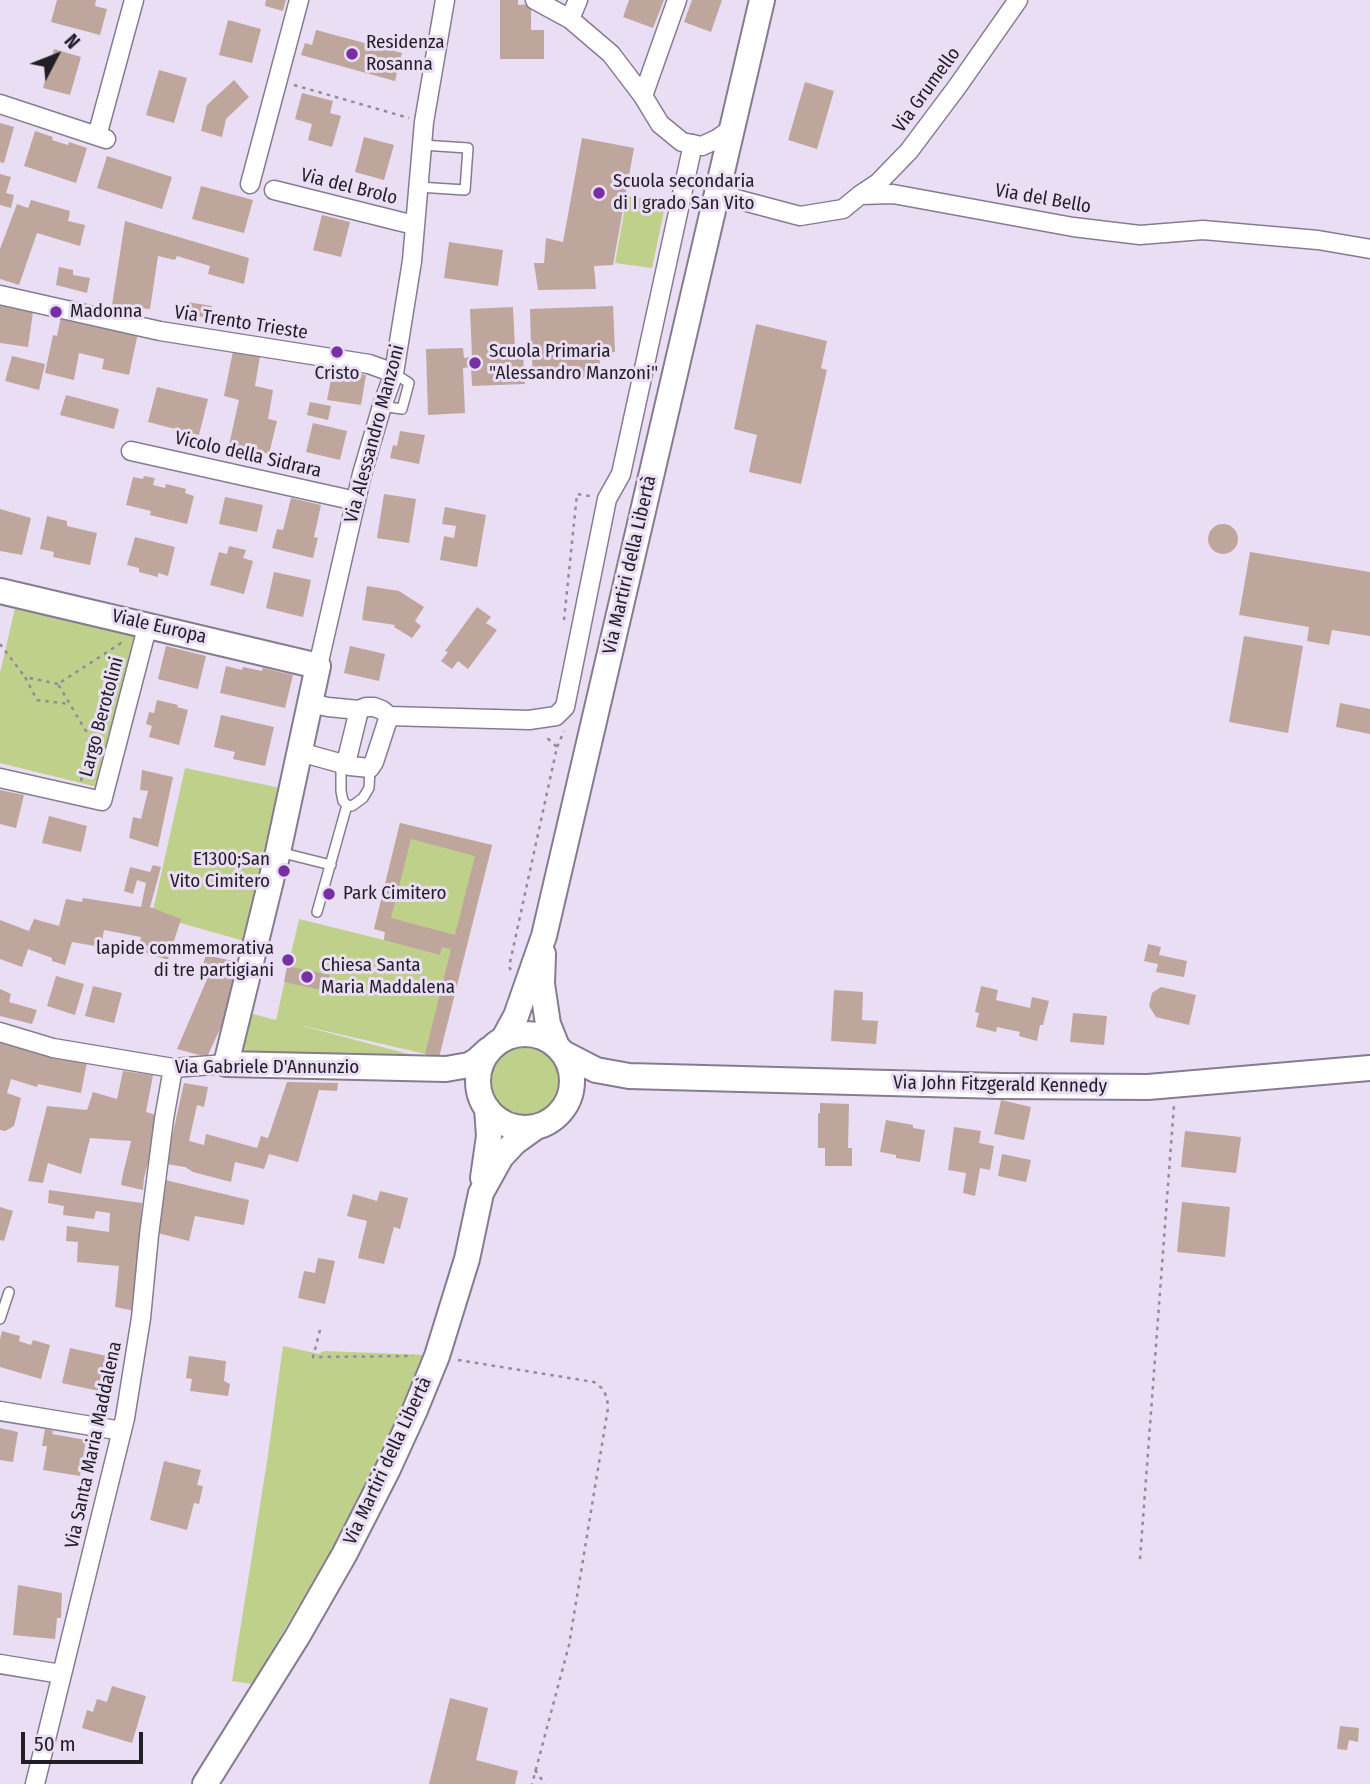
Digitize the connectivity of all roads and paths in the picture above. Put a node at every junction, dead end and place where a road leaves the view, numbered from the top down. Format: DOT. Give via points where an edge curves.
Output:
graph roads {
  1 [pos="134,0"];
  2 [pos="299,0"];
  3 [pos="445,0"];
  4 [pos="535,0"];
  5 [pos="578,0"];
  6 [pos="677,0"];
  7 [pos="762,0"];
  8 [pos="1018,0"];
  9 [pos="570,19"];
  10 [pos="278,80"];
  11 [pos="643,96"];
  12 [pos="0,104"];
  13 [pos="424,122"];
  14 [pos="731,129"];
  15 [pos="693,144"];
  16 [pos="422,145"];
  17 [pos="250,184"];
  18 [pos="418,187"];
  19 [pos="274,190"];
  20 [pos="717,194"];
  21 [pos="860,195"];
  22 [pos="414,225"];
  23 [pos="1370,249"];
  24 [pos="0,295"];
  25 [pos="394,373"];
  26 [pos="131,451"];
  27 [pos="577,494"];
  28 [pos="356,501"];
  29 [pos="1,596"];
  30 [pos="563,625"];
  31 [pos="146,636"];
  32 [pos="0,644"];
  33 [pos="318,666"];
  34 [pos="25,677"];
  35 [pos="58,684"];
  36 [pos="310,703"];
  37 [pos="70,704"];
  38 [pos="359,710"];
  39 [pos="389,716"];
  40 [pos="529,720"];
  41 [pos="565,730"];
  42 [pos="557,747"];
  43 [pos="300,752"];
  44 [pos="345,764"];
  45 [pos="370,768"];
  46 [pos="0,778"];
  47 [pos="77,795"];
  48 [pos="347,805"];
  49 [pos="278,852"];
  50 [pos="331,865"];
  51 [pos="317,912"];
  52 [pos="544,936"];
  53 [pos="527,980"];
  54 [pos="0,1032"];
  55 [pos="496,1044"];
  56 [pos="560,1049"];
  57 [pos="226,1065"];
  58 [pos="173,1068"];
  59 [pos="1370,1068"];
  60 [pos="413,1069"];
  61 [pos="629,1076"];
  62 [pos="569,1098"];
  63 [pos="484,1103"];
  64 [pos="1174,1104"];
  65 [pos="536,1127"];
  66 [pos="481,1192"];
  67 [pos="9,1292"];
  68 [pos="0,1319"];
  69 [pos="320,1330"];
  70 [pos="437,1356"];
  71 [pos="0,1410"];
  72 [pos="122,1431"];
  73 [pos="1140,1559"];
  74 [pos="0,1664"];
  75 [pos="61,1674"];
  76 [pos="535,1770"];
  77 [pos="35,1784"];
  78 [pos="205,1784"];
  79 [pos="532,1784"];
  80 [pos="545,1784"];
  1 -- 12 [label="street" via="103,138"];
  2 -- 10 [label="street"];
  3 -- 13 [label="street, Via Alessandro Manzoni"];
  4 -- 9 [label="street"];
  5 -- 9 [label="street"];
  6 -- 11 [label="street"];
  7 -- 14 [label="main road, Via Martiri della Libertà"];
  8 -- 21 [label="street, Via Grumello" via="909,151"];
  9 -- 11 [label="street" via="611,54"];
  10 -- 13 [label="path"];
  10 -- 17 [label="street"];
  11 -- 15 [label="street" via="660,124 682,142"];
  13 -- 16 [label="street, Via Alessandro Manzoni"];
  14 -- 15 [label="street" via="702,146"];
  14 -- 20 [label="main road, Via Martiri della Libertà"];
  15 -- 40 [label="street" via="621,474 607,499 565,707 556,716"];
  16 -- 18 [label="street, Via Alessandro Manzoni"];
  16 -- 18 [label="lane" via="468,148 465,190"];
  18 -- 22 [label="street, Via Alessandro Manzoni"];
  19 -- 22 [label="street, Via del Brolo"];
  20 -- 21 [label="street, Via del Bello" via="800,216 843,209"];
  20 -- 52 [label="main road, Via Martiri della Libertà"];
  21 -- 23 [label="street, Via del Bello" via="892,194 1140,235 1203,230"];
  22 -- 25 [label="street, Via Alessandro Manzoni"];
  24 -- 25 [label="street, Via Trento Trieste" via="160,331 369,364"];
  25 -- 28 [label="street, Via Alessandro Manzoni"];
  26 -- 28 [label="street, Vicolo della Sidrara"];
  27 -- 30 [label="path"];
  28 -- 33 [label="street, Via Alessandro Manzoni"];
  29 -- 31 [label="main road, Viale Europa"];
  31 -- 33 [label="main road, Viale Europa"];
  31 -- 35 [label="path" via="121,643"];
  31 -- 47 [label="street, Largo Berotolini" via="102,801"];
  32 -- 34 [label="path"];
  33 -- 36 [label="main road, Via Alessandro Manzoni"];
  34 -- 35 [label="path"];
  34 -- 37 [label="path" via="37,700"];
  35 -- 37 [label="path"];
  36 -- 38 [label="street"];
  36 -- 43 [label="main road, Via Alessandro Manzoni"];
  37 -- 47 [label="path" via="90,738"];
  38 -- 39 [label="street" via="374,707"];
  38 -- 44 [label="street"];
  39 -- 40 [label="street"];
  39 -- 45 [label="street"];
  40 -- 42 [label="path" via="527,730 538,732"];
  41 -- 42 [label="path"];
  42 -- 53 [label="path" via="509,967"];
  43 -- 44 [label="street"];
  43 -- 49 [label="main road, Via Alessandro Manzoni"];
  44 -- 45 [label="street"];
  44 -- 48 [label="lane" via="341,791"];
  45 -- 48 [label="lane" via="369,788 363,798"];
  46 -- 47 [label="street, Largo Berotolini"];
  48 -- 50 [label="lane"];
  49 -- 50 [label="lane"];
  49 -- 57 [label="main road, Via Alessandro Manzoni"];
  50 -- 51 [label="lane"];
  52 -- 53 [label="main road, Via Martiri della Libertà"];
  52 -- 56 [label="main road, Via Martiri della Libertà" via="542,984 548,1024"];
  53 -- 55 [label="main road, Via Martiri della Libertà" via="516,1016"];
  54 -- 58 [label="street, Via Gabriele D'Annunzio" via="53,1048"];
  55 -- 56 [label="main road" via="518,1034 531,1034 545,1037"];
  55 -- 60 [label="main road, Via Gabriele D'Annunzio" via="457,1068"];
  55 -- 63 [label="main road" via="480,1065 478,1082"];
  56 -- 61 [label="main road, Via John Fitzgerald Kennedy" via="596,1070"];
  56 -- 62 [label="main road" via="573,1076"];
  57 -- 58 [label="street, Via Gabriele D'Annunzio"];
  57 -- 60 [label="main road, Via Gabriele D'Annunzio"];
  58 -- 72 [label="street, Via Santa Maria Maddalena"];
  59 -- 61 [label="main road, Via John Fitzgerald Kennedy" via="1148,1087"];
  60 -- 63 [label="main road, Via Gabriele D'Annunzio" via="454,1083"];
  61 -- 62 [label="main road, Via John Fitzgerald Kennedy"];
  62 -- 65 [label="main road" via="562,1111"];
  63 -- 65 [label="main road" via="506,1124"];
  63 -- 66 [label="main road" via="489,1136"];
  64 -- 73 [label="path"];
  65 -- 66 [label="main road, Via Martiri della Libertà" via="501,1157"];
  66 -- 70 [label="main road, Via Martiri della Libertà" via="467,1259"];
  67 -- 68 [label="lane"];
  69 -- 70 [label="path" via="313,1357"];
  70 -- 76 [label="path" via="594,1382 607,1398 569,1645"];
  70 -- 78 [label="main road, Via Martiri della Libertà" via="344,1555"];
  71 -- 72 [label="street"];
  72 -- 75 [label="street, Via Santa Maria Maddalena"];
  74 -- 75 [label="street"];
  75 -- 77 [label="street, Via Santa Maria Maddalena"];
  76 -- 79 [label="path"];
  76 -- 80 [label="path"];
}
